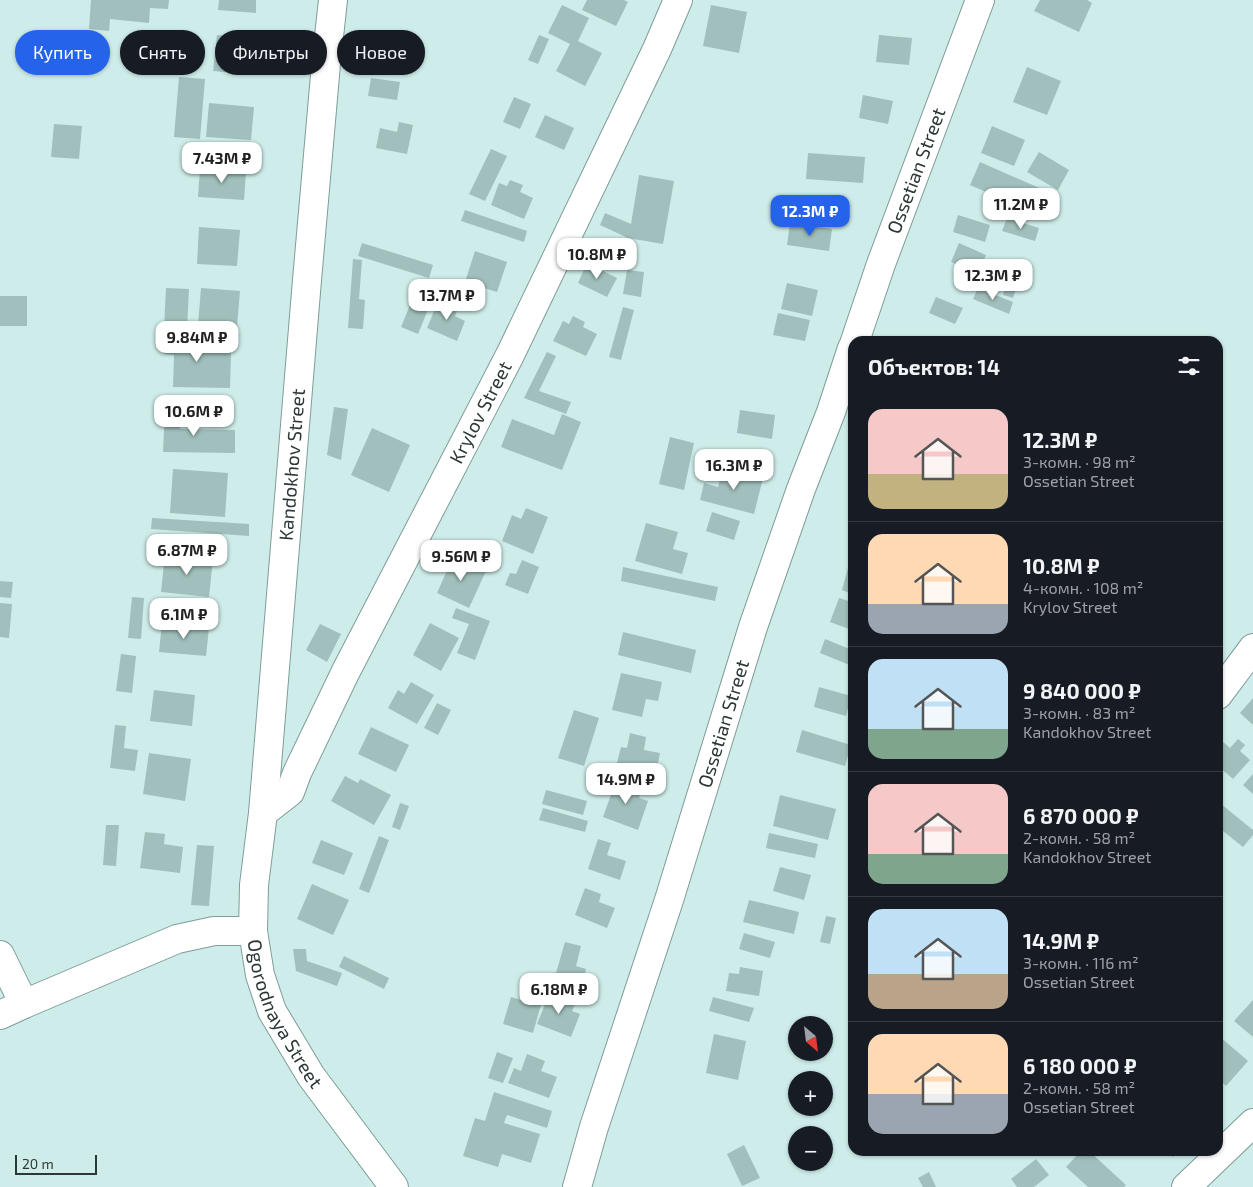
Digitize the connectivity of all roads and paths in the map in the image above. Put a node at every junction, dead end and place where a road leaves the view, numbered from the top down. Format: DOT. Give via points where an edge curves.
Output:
graph roads {
  1 [pos="333,0"];
  2 [pos="678,0"];
  3 [pos="980,0"];
  4 [pos="857,336"];
  5 [pos="848,360"];
  6 [pos="1253,648"];
  7 [pos="1223,689"];
  8 [pos="264,813"];
  9 [pos="253,931"];
  10 [pos="0,955"];
  11 [pos="12,1009"];
  12 [pos="1253,1123"];
  13 [pos="1223,1152"];
  14 [pos="1218,1156"];
  15 [pos="394,1187"];
  16 [pos="577,1187"];
  17 [pos="1186,1187"];
  1 -- 8 [label="street, Kandokhov Street" via="310,241"];
  2 -- 8 [label="street, Krylov Street" via="510,355 346,671 290,792"];
  3 -- 4 [label="street, Ossetian Street"];
  5 -- 16 [label="street, Ossetian Street" via="754,626"];
  6 -- 7 [label="street"];
  8 -- 9 [label="street, Kandokhov Street" via="254,885"];
  9 -- 11 [label="street, Ogorodnaya Street" via="214,931 177,939"];
  9 -- 15 [label="street, Ogorodnaya Street" via="260,975 272,1011 311,1076"];
  10 -- 11 [label="street"];
  12 -- 13 [label="street"];
  14 -- 17 [label="street"];
}
